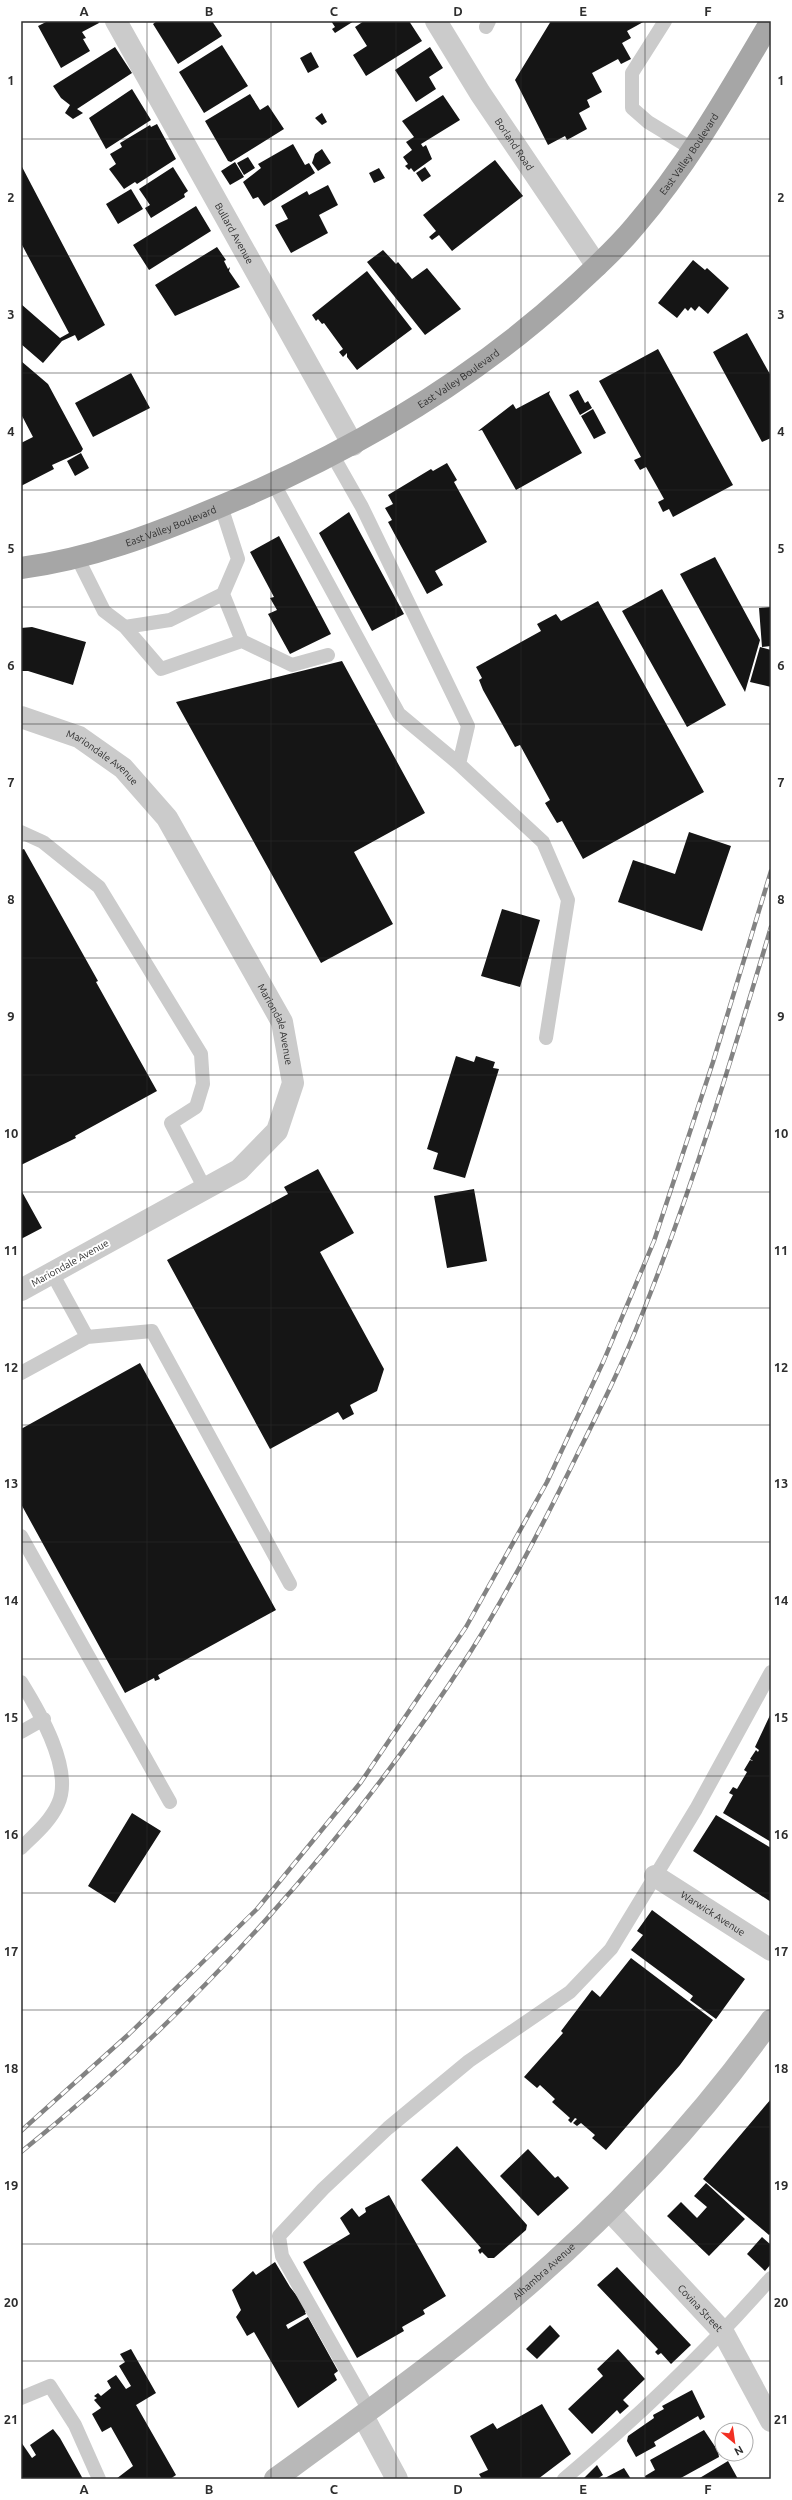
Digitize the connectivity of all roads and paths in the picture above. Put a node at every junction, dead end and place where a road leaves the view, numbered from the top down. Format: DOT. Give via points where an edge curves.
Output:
graph roads {
  1 [pos="116,21"];
  2 [pos="436,21"];
  3 [pos="665,21"];
  4 [pos="769,22"];
  5 [pos="694,150"];
  6 [pos="597,266"];
  7 [pos="353,445"];
  8 [pos="332,456"];
  9 [pos="274,484"];
  10 [pos="221,506"];
  11 [pos="77,557"];
  12 [pos="21,568"];
  13 [pos="223,594"];
  14 [pos="125,627"];
  15 [pos="242,641"];
  16 [pos="328,654"];
  17 [pos="21,717"];
  18 [pos="459,764"];
  19 [pos="21,832"];
  20 [pos="546,1038"];
  21 [pos="205,1189"];
  22 [pos="52,1273"];
  23 [pos="21,1290"];
  24 [pos="87,1337"];
  25 [pos="21,1374"];
  26 [pos="21,1536"];
  27 [pos="290,1584"];
  28 [pos="771,1672"];
  29 [pos="21,1682"];
  30 [pos="44,1719"];
  31 [pos="21,1732"];
  32 [pos="170,1802"];
  33 [pos="21,1848"];
  34 [pos="655,1876"];
  35 [pos="771,1950"];
  36 [pos="771,2020"];
  37 [pos="609,2210"];
  38 [pos="771,2278"];
  39 [pos="723,2332"];
  40 [pos="21,2398"];
  41 [pos="366,2413"];
  42 [pos="771,2421"];
  43 [pos="98,2479"];
  44 [pos="275,2479"];
  45 [pos="397,2479"];
  46 [pos="564,2479"];
  1 -- 7 [label="street, Bullard Avenue"];
  2 -- 6 [label="street, Borland Road" via="480,93"];
  3 -- 5 [label="lane" via="632,73 632,108 648,122"];
  4 -- 5 [label="main road, East Valley Boulevard"];
  5 -- 6 [label="main road, East Valley Boulevard" via="634,228"];
  6 -- 7 [label="main road, East Valley Boulevard" via="513,339 462,377 414,410"];
  7 -- 8 [label="main road, East Valley Boulevard"];
  8 -- 9 [label="main road, East Valley Boulevard"];
  8 -- 18 [label="lane" via="362,507 468,726"];
  9 -- 10 [label="main road, East Valley Boulevard"];
  9 -- 18 [label="lane" via="399,714"];
  10 -- 11 [label="main road, East Valley Boulevard" via="169,528"];
  10 -- 13 [label="lane" via="238,559"];
  11 -- 12 [label="main road, East Valley Boulevard"];
  11 -- 14 [label="lane" via="104,611"];
  13 -- 14 [label="lane" via="170,620"];
  13 -- 15 [label="lane"];
  14 -- 15 [label="lane" via="161,669"];
  15 -- 16 [label="lane" via="292,665"];
  17 -- 21 [label="street, Mariondale Avenue" via="79,737 123,768 167,818 282,1022 293,1083 276,1131 239,1170"];
  18 -- 20 [label="lane" via="543,842 568,900"];
  19 -- 21 [label="lane" via="43,842 99,887 202,1054 203,1084 196,1107 170,1123"];
  21 -- 22 [label="street, Mariondale Avenue"];
  22 -- 23 [label="street, Mariondale Avenue"];
  22 -- 24 [label="lane"];
  24 -- 25 [label="lane"];
  24 -- 27 [label="lane" via="152,1331"];
  26 -- 32 [label="lane"];
  28 -- 34 [label="lane" via="700,1802"];
  29 -- 30 [label="lane"];
  30 -- 31 [label="lane"];
  30 -- 33 [label="lane" via="63,1778 59,1803 48,1820"];
  34 -- 35 [label="street, Warwick Avenue"];
  34 -- 41 [label="lane" via="611,1949 570,1992 469,2061 388,2128 323,2189 279,2236 282,2256"];
  36 -- 37 [label="main road, Alhambra Avenue" via="742,2061"];
  37 -- 39 [label="street, Covina Street"];
  37 -- 41 [label="main road, Alhambra Avenue" via="520,2293"];
  38 -- 39 [label="lane"];
  39 -- 42 [label="street, Covina Street"];
  39 -- 46 [label="lane" via="609,2441"];
  40 -- 43 [label="lane" via="50,2386 75,2425"];
  41 -- 44 [label="main road, Alhambra Avenue"];
  41 -- 45 [label="street"];
}
